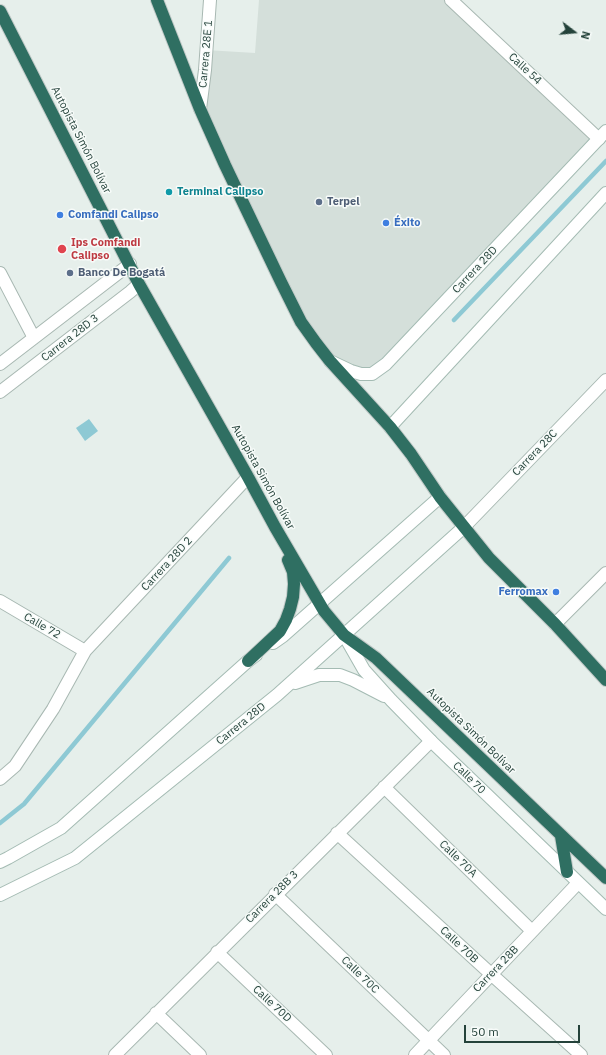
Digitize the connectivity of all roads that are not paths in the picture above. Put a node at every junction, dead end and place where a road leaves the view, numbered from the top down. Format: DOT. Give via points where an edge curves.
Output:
graph roads {
  1 [pos="157,0"];
  2 [pos="210,0"];
  3 [pos="450,0"];
  4 [pos="0,11"];
  5 [pos="200,109"];
  6 [pos="602,135"];
  7 [pos="606,193"];
  8 [pos="130,264"];
  9 [pos="0,273"];
  10 [pos="139,284"];
  11 [pos="34,338"];
  12 [pos="330,361"];
  13 [pos="0,364"];
  14 [pos="606,380"];
  15 [pos="0,392"];
  16 [pos="390,427"];
  17 [pos="248,477"];
  18 [pos="440,497"];
  19 [pos="275,527"];
  20 [pos="464,527"];
  21 [pos="606,573"];
  22 [pos="0,602"];
  23 [pos="320,604"];
  24 [pos="555,624"];
  25 [pos="344,635"];
  26 [pos="84,651"];
  27 [pos="248,661"];
  28 [pos="589,662"];
  29 [pos="606,673"];
  30 [pos="606,680"];
  31 [pos="277,695"];
  32 [pos="391,700"];
  33 [pos="431,741"];
  34 [pos="0,779"];
  35 [pos="384,787"];
  36 [pos="337,833"];
  37 [pos="561,836"];
  38 [pos="4,860"];
  39 [pos="567,872"];
  40 [pos="606,878"];
  41 [pos="578,882"];
  42 [pos="276,894"];
  43 [pos="0,895"];
  44 [pos="606,909"];
  45 [pos="532,931"];
  46 [pos="217,952"];
  47 [pos="491,974"];
  48 [pos="156,1013"];
  49 [pos="429,1040"];
  50 [pos="115,1055"];
  51 [pos="200,1055"];
  52 [pos="326,1055"];
  53 [pos="415,1055"];
  54 [pos="444,1055"];
  55 [pos="581,1055"];
  1 -- 5 [label="highway"];
  2 -- 5 [label="street, Carrera 28E 1"];
  3 -- 6 [label="street, Calle 54"];
  4 -- 8 [label="highway, Autopista Simón Bolívar"];
  5 -- 12 [label="highway" via="280,282 301,322"];
  6 -- 12 [label="street, Carrera 28D" via="380,369 372,374 361,374"];
  7 -- 16 [label="street"];
  8 -- 10 [label="highway, Autopista Simón Bolívar"];
  8 -- 11 [label="street, Carrera 28D 3"];
  9 -- 11 [label="street"];
  10 -- 15 [label="street, Carrera 28D 3"];
  10 -- 17 [label="highway, Autopista Simón Bolívar"];
  11 -- 13 [label="street, Carrera 28D 3"];
  12 -- 16 [label="highway"];
  14 -- 20 [label="street, Carrera 28C"];
  16 -- 18 [label="highway"];
  17 -- 19 [label="highway, Autopista Simón Bolívar"];
  17 -- 26 [label="street, Carrera 28D 2"];
  18 -- 20 [label="highway"];
  18 -- 23 [label="street"];
  19 -- 23 [label="highway, Autopista Simón Bolívar"];
  19 -- 27 [label="highway" via="293,572 293,597 280,631"];
  20 -- 24 [label="highway" via="489,558"];
  20 -- 25 [label="street, Carrera 28D"];
  21 -- 24 [label="street"];
  22 -- 26 [label="street, Calle 72"];
  23 -- 25 [label="highway, Autopista Simón Bolívar"];
  23 -- 27 [label="street" via="283,636"];
  24 -- 28 [label="highway"];
  25 -- 31 [label="street, Carrera 28D"];
  25 -- 32 [label="street, Calle 70" via="364,670"];
  25 -- 37 [label="highway, Autopista Simón Bolívar" via="376,658"];
  26 -- 34 [label="street, Carrera 28D 2" via="53,709 16,766"];
  27 -- 38 [label="street" via="61,828"];
  28 -- 29 [label="street"];
  28 -- 30 [label="highway"];
  31 -- 32 [label="street" via="296,682 319,675 340,675"];
  31 -- 43 [label="street, Carrera 28D" via="74,858"];
  32 -- 33 [label="street, Calle 70"];
  33 -- 35 [label="street, Carrera 28B 3"];
  33 -- 39 [label="street, Calle 70"];
  35 -- 36 [label="street, Carrera 28B 3"];
  35 -- 45 [label="street, Calle 70A"];
  36 -- 42 [label="street, Carrera 28B 3"];
  36 -- 47 [label="street, Calle 70B"];
  37 -- 39 [label="highway"];
  37 -- 40 [label="highway, Autopista Simón Bolívar"];
  39 -- 41 [label="street, Calle 70"];
  41 -- 44 [label="street, Calle 70"];
  41 -- 45 [label="street, Carrera 28B"];
  42 -- 46 [label="street, Carrera 28B 3"];
  42 -- 49 [label="street, Calle 70C"];
  45 -- 47 [label="street, Carrera 28B"];
  46 -- 48 [label="street, Carrera 28B 3"];
  46 -- 52 [label="street, Calle 70D"];
  47 -- 49 [label="street, Carrera 28B"];
  47 -- 55 [label="street, Calle 70B"];
  48 -- 50 [label="street, Carrera 28B 3"];
  48 -- 51 [label="street"];
  49 -- 53 [label="street, Carrera 28B"];
  49 -- 54 [label="street, Calle 70C"];
}
